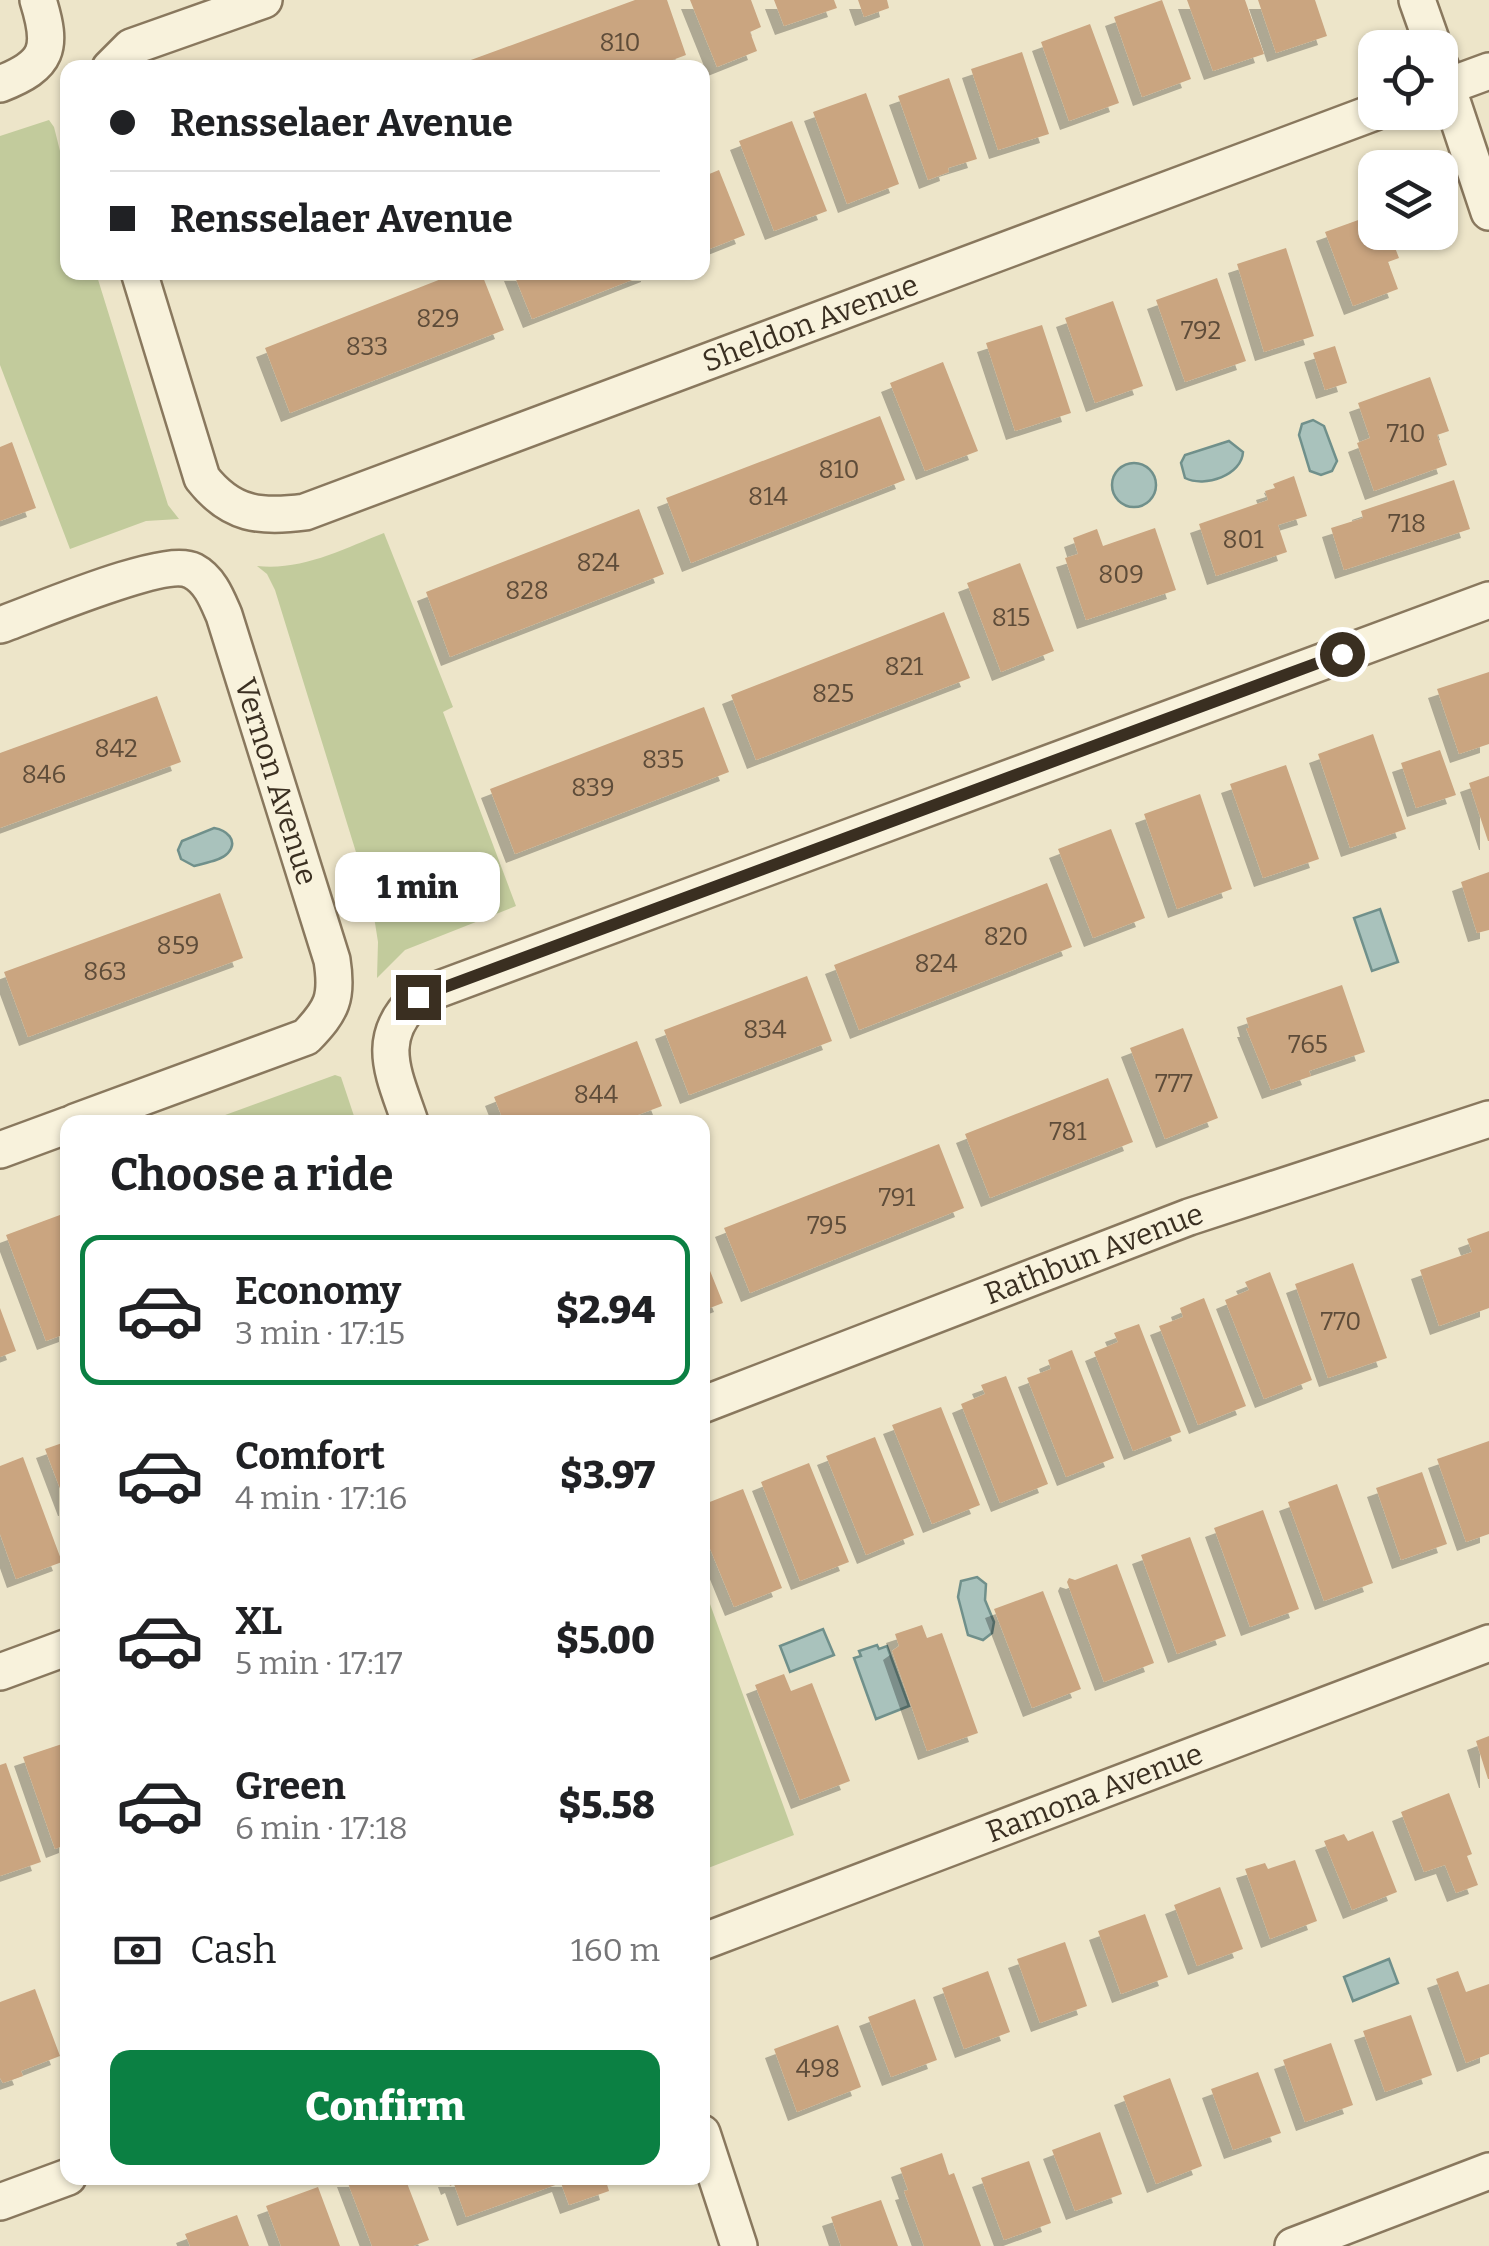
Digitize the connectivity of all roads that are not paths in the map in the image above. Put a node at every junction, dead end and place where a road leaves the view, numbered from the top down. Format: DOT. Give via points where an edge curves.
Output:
graph roads {
  1 [pos="38,0"];
  2 [pos="264,0"];
  3 [pos="1417,0"];
  4 [pos="1428,30"];
  5 [pos="118,60"];
  6 [pos="1489,72"];
  7 [pos="1458,77"];
  8 [pos="0,84"];
  9 [pos="1358,118"];
  10 [pos="1458,125"];
  11 [pos="1489,212"];
  12 [pos="141,280"];
  13 [pos="1489,600"];
  14 [pos="0,625"];
  15 [pos="94,1115"];
  16 [pos="408,1115"];
  17 [pos="1489,1118"];
  18 [pos="60,1128"];
  19 [pos="0,1150"];
  20 [pos="710,1402"];
  21 [pos="1489,1643"];
  22 [pos="60,1650"];
  23 [pos="0,1672"];
  24 [pos="710,1939"];
  25 [pos="710,2157"];
  26 [pos="1489,2171"];
  27 [pos="60,2181"];
  28 [pos="0,2202"];
  29 [pos="739,2246"];
  30 [pos="1293,2246"];
  1 -- 8 [label="street" via="46,49 26,74"];
  2 -- 5 [label="street" via="131,47"];
  3 -- 4 [label="street"];
  6 -- 7 [label="street"];
  9 -- 12 [label="street, Sheldon Avenue" via="305,512 272,516 240,509 218,498 202,478"];
  10 -- 11 [label="street"];
  13 -- 16 [label="street" via="418,997 394,1026 390,1059"];
  14 -- 15 [label="street, Vernon Avenue" via="154,570 193,571 224,615 332,960 334,1001 306,1037"];
  17 -- 20 [label="street, Rathbun Avenue" via="1189,1217"];
  18 -- 19 [label="street"];
  21 -- 24 [label="street, Ramona Avenue"];
  22 -- 23 [label="street"];
  25 -- 29 [label="street"];
  26 -- 30 [label="street"];
  27 -- 28 [label="street"];
}
